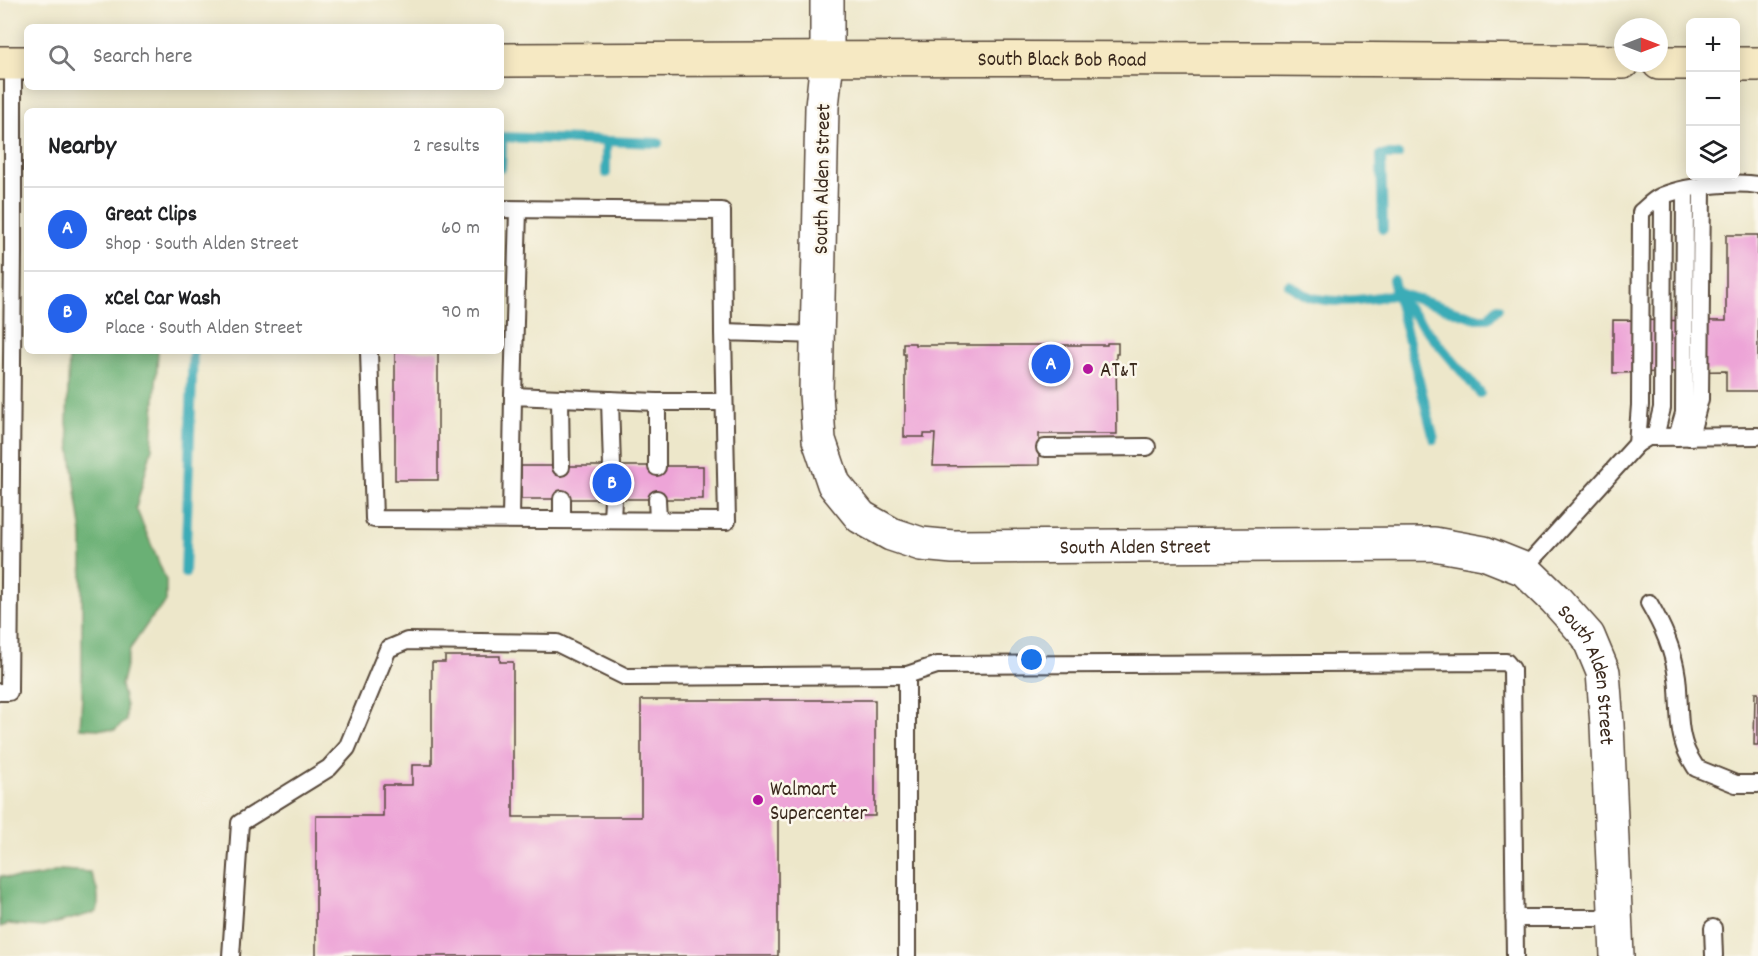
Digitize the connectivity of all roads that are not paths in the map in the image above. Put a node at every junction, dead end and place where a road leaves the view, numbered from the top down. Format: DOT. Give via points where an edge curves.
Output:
graph roads {
  1 [pos="827,0"];
  2 [pos="827,59"];
  3 [pos="504,60"];
  4 [pos="1614,62"];
  5 [pos="13,63"];
  6 [pos="1668,63"];
  7 [pos="1686,63"];
  8 [pos="1740,64"];
  9 [pos="1758,64"];
  10 [pos="1758,185"];
  11 [pos="1702,186"];
  12 [pos="1685,190"];
  13 [pos="1663,196"];
  14 [pos="509,210"];
  15 [pos="723,332"];
  16 [pos="818,334"];
  17 [pos="508,335"];
  18 [pos="369,354"];
  19 [pos="513,396"];
  20 [pos="560,398"];
  21 [pos="610,400"];
  22 [pos="657,402"];
  23 [pos="723,402"];
  24 [pos="1758,436"];
  25 [pos="1683,437"];
  26 [pos="1655,438"];
  27 [pos="1637,444"];
  28 [pos="1147,447"];
  29 [pos="1045,448"];
  30 [pos="561,467"];
  31 [pos="612,467"];
  32 [pos="657,467"];
  33 [pos="562,499"];
  34 [pos="612,499"];
  35 [pos="657,499"];
  36 [pos="511,519"];
  37 [pos="562,520"];
  38 [pos="612,520"];
  39 [pos="658,520"];
  40 [pos="1524,569"];
  41 [pos="1649,603"];
  42 [pos="908,675"];
  43 [pos="0,692"];
  44 [pos="1758,784"];
  45 [pos="1514,918"];
  46 [pos="1615,918"];
  47 [pos="1713,928"];
  48 [pos="1714,955"];
  49 [pos="231,956"];
  50 [pos="907,956"];
  51 [pos="1515,956"];
  52 [pos="1617,956"];
  1 -- 2 [label="street, South Alden Street"];
  2 -- 3 [label="main road, South Black Bob Road"];
  2 -- 4 [label="main road, South Black Bob Road"];
  2 -- 16 [label="street, South Alden Street" via="822,107"];
  5 -- 43 [label="lane" via="9,692"];
  6 -- 7 [label="main road"];
  8 -- 9 [label="main road"];
  10 -- 11 [label="lane"];
  11 -- 12 [label="lane"];
  11 -- 25 [label="lane" via="1701,399"];
  12 -- 13 [label="lane"];
  12 -- 25 [label="lane"];
  13 -- 26 [label="lane" via="1662,408"];
  13 -- 27 [label="lane" via="1641,212"];
  14 -- 15 [label="lane" via="722,211"];
  14 -- 17 [label="lane"];
  15 -- 16 [label="lane"];
  15 -- 23 [label="lane"];
  16 -- 40 [label="street, South Alden Street" via="819,440 834,484 861,517 891,534 921,544 1434,544 1484,553"];
  17 -- 19 [label="lane"];
  18 -- 36 [label="lane" via="374,519"];
  19 -- 20 [label="lane"];
  19 -- 36 [label="lane"];
  20 -- 21 [label="lane"];
  20 -- 30 [label="lane"];
  21 -- 22 [label="lane"];
  21 -- 31 [label="lane"];
  22 -- 23 [label="lane"];
  22 -- 32 [label="lane"];
  23 -- 39 [label="lane" via="727,521"];
  24 -- 25 [label="lane"];
  25 -- 26 [label="lane"];
  26 -- 27 [label="lane"];
  27 -- 40 [label="lane"];
  28 -- 29 [label="lane"];
  33 -- 37 [label="lane"];
  34 -- 38 [label="lane"];
  35 -- 39 [label="lane"];
  36 -- 37 [label="lane"];
  37 -- 38 [label="lane"];
  38 -- 39 [label="lane"];
  40 -- 46 [label="street, South Alden Street" via="1588,636 1603,672"];
  41 -- 44 [label="lane" via="1665,630 1677,677 1685,748 1696,768 1736,784"];
  42 -- 45 [label="lane" via="937,665 1506,662 1512,669"];
  42 -- 49 [label="lane" via="626,677 557,643 407,641 388,649 347,748 329,768 240,823"];
  42 -- 50 [label="lane"];
  45 -- 46 [label="lane"];
  45 -- 51 [label="lane"];
  46 -- 52 [label="street, South Alden Street"];
  47 -- 48 [label="lane"];
}
